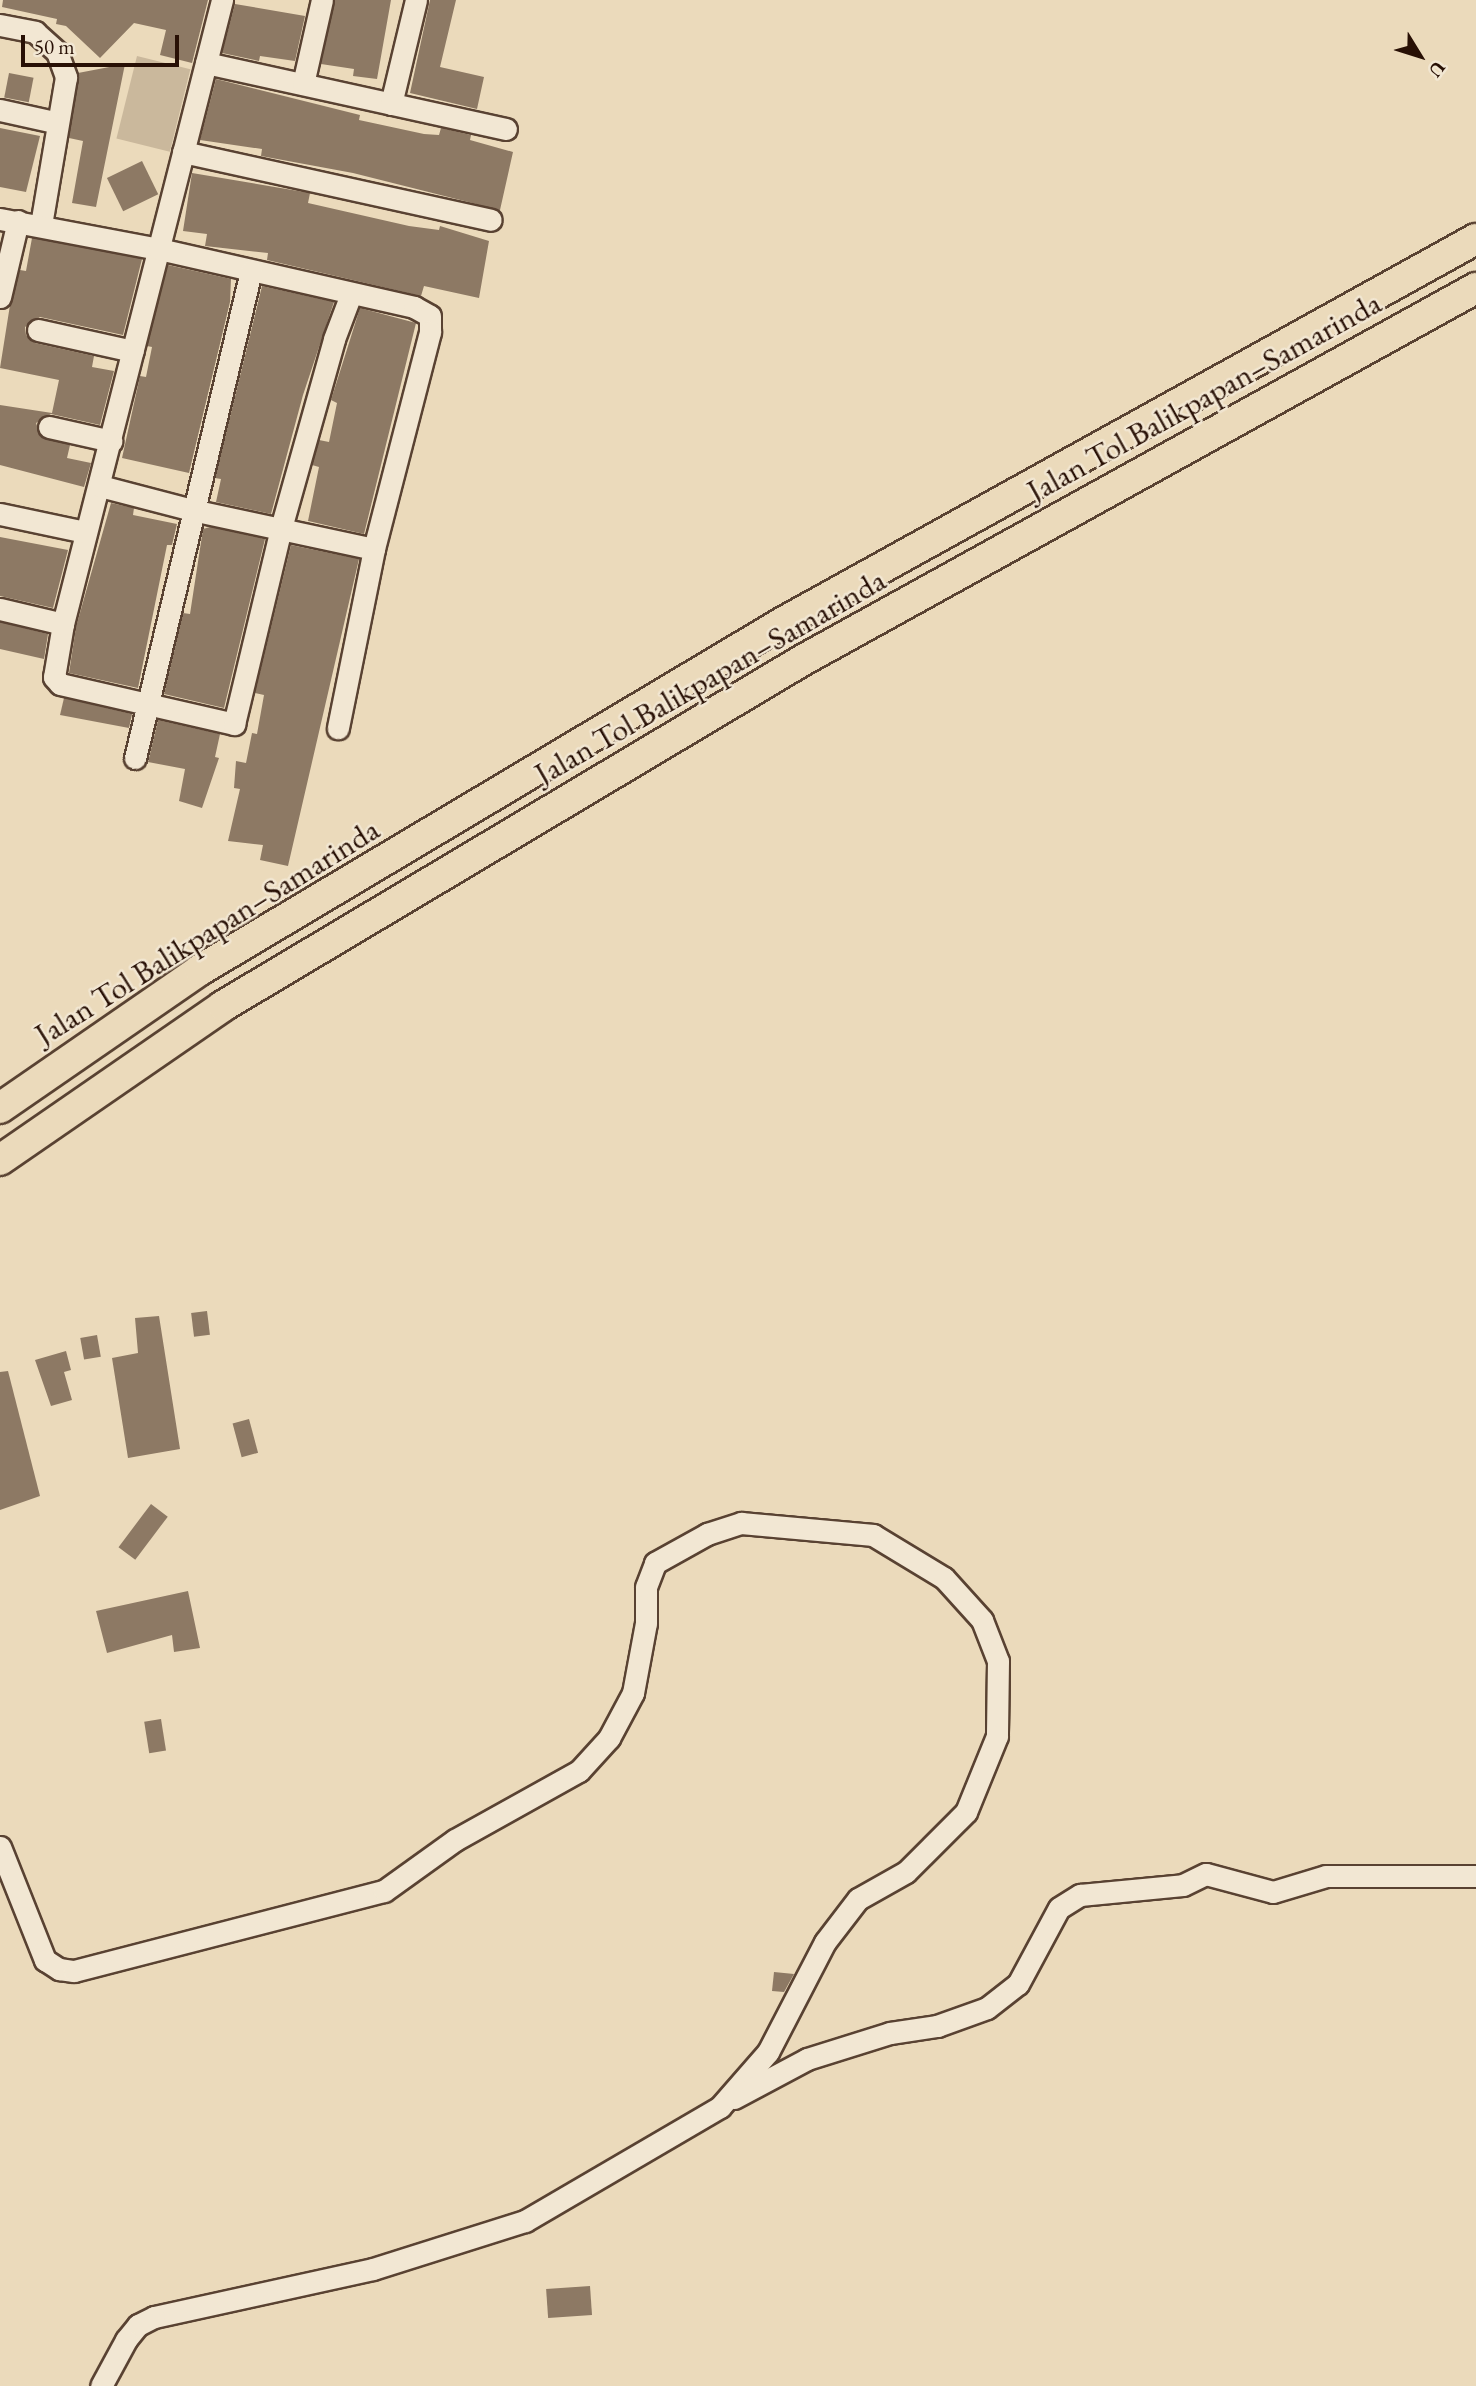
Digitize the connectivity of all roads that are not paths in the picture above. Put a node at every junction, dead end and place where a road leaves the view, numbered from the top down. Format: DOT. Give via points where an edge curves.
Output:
graph roads {
  1 [pos="222,0"];
  2 [pos="322,0"];
  3 [pos="416,0"];
  4 [pos="0,25"];
  5 [pos="206,63"];
  6 [pos="303,84"];
  7 [pos="391,104"];
  8 [pos="0,110"];
  9 [pos="58,123"];
  10 [pos="506,130"];
  11 [pos="183,152"];
  12 [pos="9,220"];
  13 [pos="491,220"];
  14 [pos="40,225"];
  15 [pos="1476,239"];
  16 [pos="159,249"];
  17 [pos="251,271"];
  18 [pos="1476,288"];
  19 [pos="351,293"];
  20 [pos="0,297"];
  21 [pos="38,330"];
  22 [pos="133,351"];
  23 [pos="49,427"];
  24 [pos="111,441"];
  25 [pos="100,486"];
  26 [pos="192,510"];
  27 [pos="0,514"];
  28 [pos="281,528"];
  29 [pos="85,533"];
  30 [pos="374,549"];
  31 [pos="0,609"];
  32 [pos="64,624"];
  33 [pos="147,703"];
  34 [pos="338,728"];
  35 [pos="135,758"];
  36 [pos="0,1108"];
  37 [pos="0,1160"];
  38 [pos="0,1847"];
  39 [pos="1476,1876"];
  40 [pos="720,2107"];
  41 [pos="101,2386"];
  1 -- 5 [label="street"];
  2 -- 6 [label="street"];
  3 -- 7 [label="street"];
  4 -- 9 [label="street" via="35,32 57,52 66,77"];
  5 -- 6 [label="street"];
  5 -- 11 [label="street"];
  6 -- 7 [label="street"];
  7 -- 10 [label="street"];
  8 -- 9 [label="street"];
  9 -- 14 [label="street"];
  11 -- 13 [label="street"];
  11 -- 16 [label="street"];
  12 -- 14 [label="street"];
  12 -- 20 [label="street"];
  14 -- 16 [label="street"];
  15 -- 36 [label="highway, Jalan Tol Balikpapan–Samarinda" via="770,630 200,970"];
  16 -- 17 [label="street"];
  16 -- 22 [label="street"];
  17 -- 19 [label="street"];
  17 -- 26 [label="street"];
  18 -- 37 [label="highway, Jalan Tol Balikpapan–Samarinda" via="779,674 223,1006"];
  19 -- 28 [label="street"];
  19 -- 30 [label="street" via="425,310 432,322"];
  21 -- 22 [label="street"];
  22 -- 24 [label="street"];
  23 -- 24 [label="street"];
  24 -- 25 [label="street"];
  25 -- 26 [label="street"];
  25 -- 29 [label="street"];
  26 -- 28 [label="street"];
  26 -- 33 [label="street"];
  27 -- 29 [label="street"];
  28 -- 30 [label="street"];
  28 -- 33 [label="street" via="234,724"];
  29 -- 32 [label="street"];
  30 -- 34 [label="street"];
  31 -- 32 [label="street"];
  32 -- 33 [label="street" via="54,677 60,684"];
  33 -- 35 [label="street"];
  38 -- 40 [label="street" via="45,1960 74,1971 384,1891 455,1840 579,1771 609,1738 633,1693 650,1573 669,1552 741,1523 873,1535 944,1578 982,1620 998,1661 997,1736 966,1812 906,1872 858,1899 825,1942 768,2052"];
  39 -- 40 [label="street" via="1326,1876 1273,1892 1206,1874 1183,1885 1080,1895 1059,1908 1018,1984 987,2008 937,2026 890,2033 807,2059"];
  40 -- 41 [label="street" via="525,2221 373,2269 138,2325"];
}
